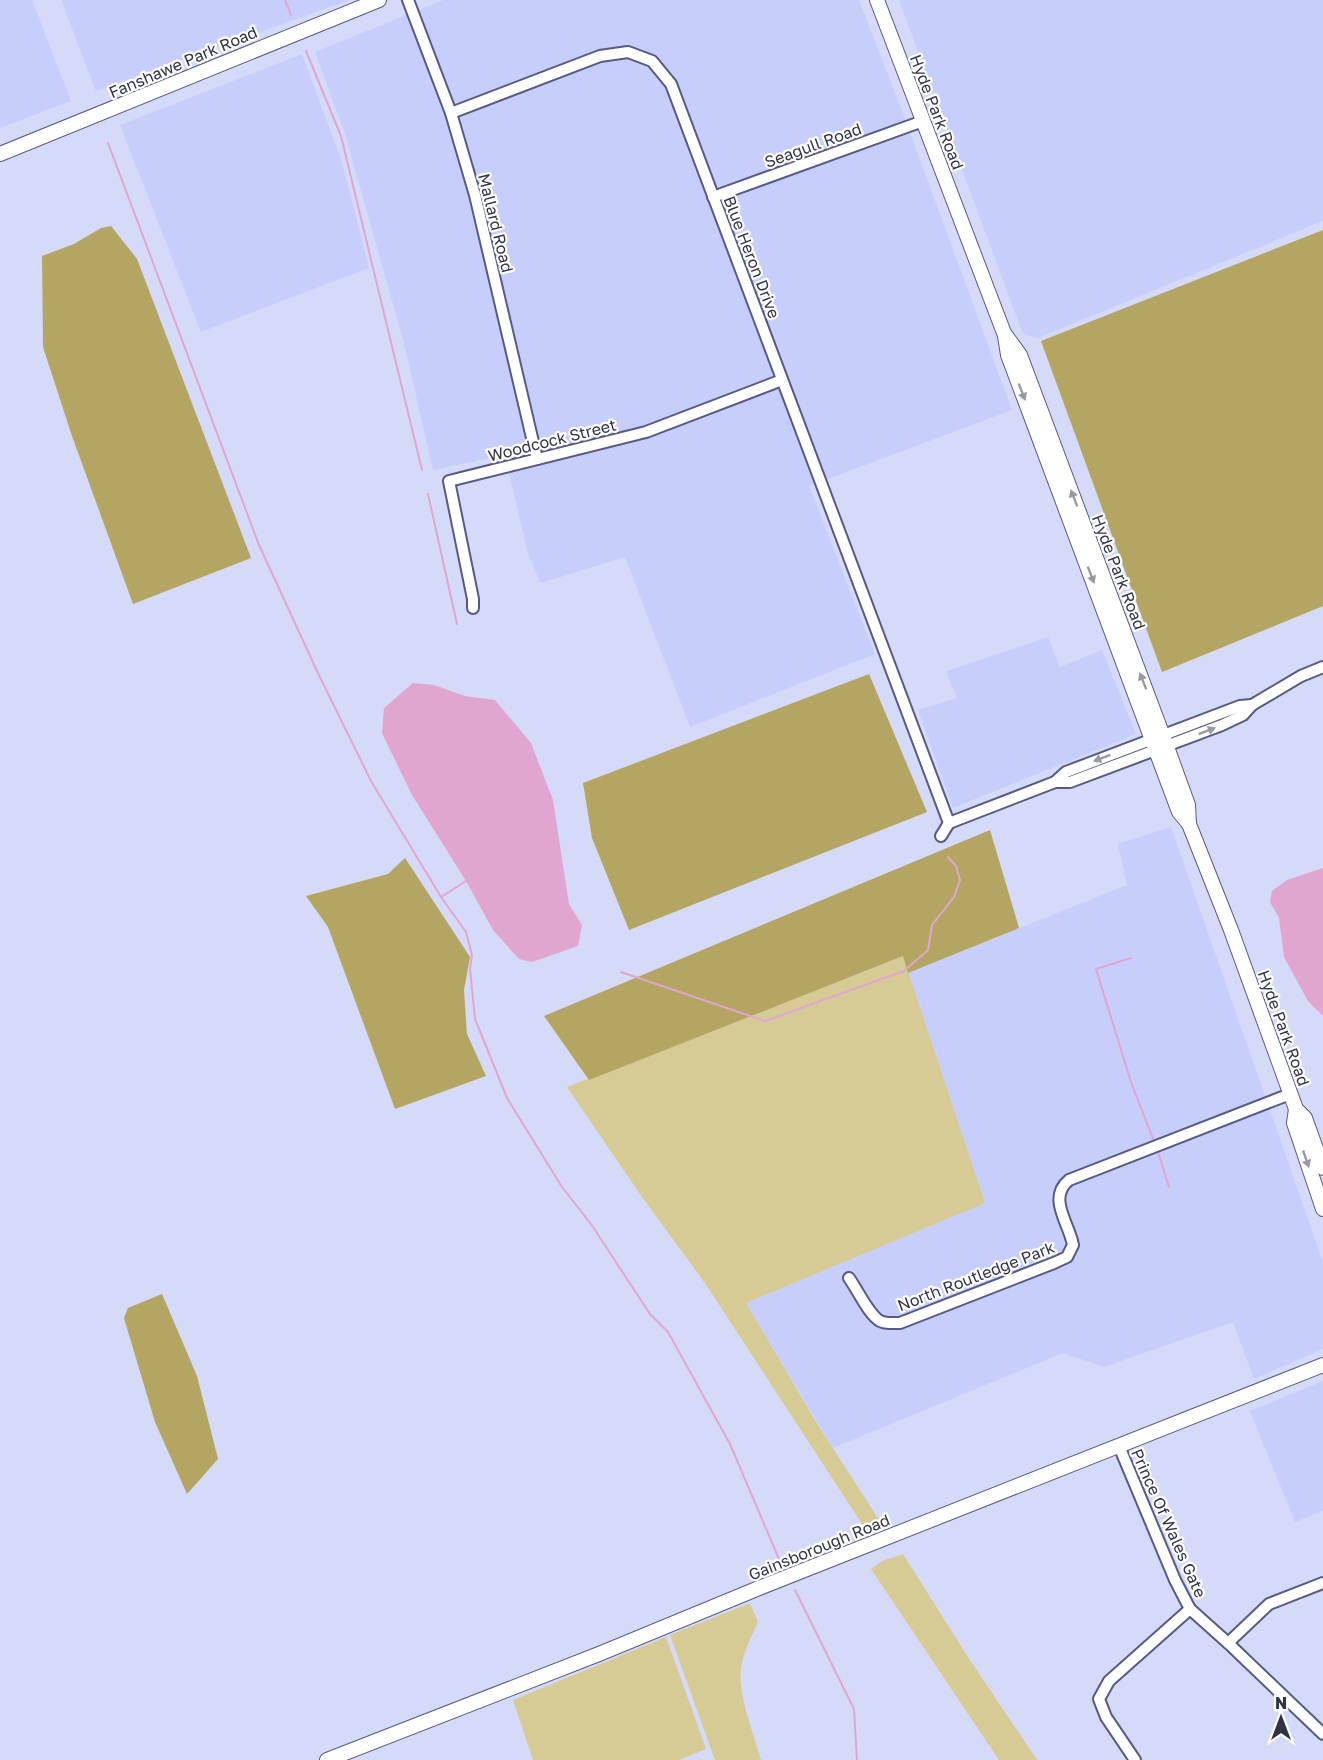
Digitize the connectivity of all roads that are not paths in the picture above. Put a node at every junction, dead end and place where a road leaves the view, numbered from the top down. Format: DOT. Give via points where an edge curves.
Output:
graph roads {
  1 [pos="379,0"];
  2 [pos="408,0"];
  3 [pos="877,0"];
  4 [pos="451,113"];
  5 [pos="923,121"];
  6 [pos="0,154"];
  7 [pos="713,197"];
  8 [pos="782,380"];
  9 [pos="537,459"];
  10 [pos="473,608"];
  11 [pos="1323,666"];
  12 [pos="1160,743"];
  13 [pos="949,823"];
  14 [pos="941,836"];
  15 [pos="1290,1094"];
  16 [pos="1296,1109"];
  17 [pos="1323,1168"];
  18 [pos="1323,1209"];
  19 [pos="849,1278"];
  20 [pos="1323,1365"];
  21 [pos="1119,1446"];
  22 [pos="1323,1582"];
  23 [pos="1190,1609"];
  24 [pos="1228,1642"];
  25 [pos="1323,1734"];
  26 [pos="327,1760"];
  27 [pos="1135,1760"];
  1 -- 6 [label="main road, Fanshawe Park Road"];
  2 -- 4 [label="street, Mallard Road"];
  3 -- 5 [label="main road, Hyde Park Road"];
  4 -- 7 [label="street, Blue Heron Drive" via="600,56 628,52 652,61 671,84"];
  4 -- 9 [label="street, Mallard Road" via="475,195"];
  5 -- 7 [label="street, Seagull Road"];
  5 -- 12 [label="main road, Hyde Park Road" via="1005,336 1008,355"];
  7 -- 8 [label="street, Blue Heron Drive"];
  8 -- 9 [label="street, Woodcock Street" via="646,432"];
  8 -- 13 [label="street, Blue Heron Drive"];
  9 -- 10 [label="street, Woodcock Street" via="449,481"];
  11 -- 12 [label="street" via="1252,705 1239,706"];
  12 -- 13 [label="street" via="1066,772 1054,782"];
  12 -- 15 [label="main road, Hyde Park Road" via="1179,812 1189,824 1231,930"];
  13 -- 14 [label="street"];
  15 -- 16 [label="main road, Hyde Park Road"];
  15 -- 19 [label="street, North Routledge Park" via="1069,1180 1058,1197 1073,1245 1067,1257 1054,1263 900,1323 880,1321"];
  16 -- 17 [label="main road, Hyde Park Road" via="1305,1118"];
  16 -- 18 [label="main road, Hyde Park Road, one-way" via="1294,1123"];
  20 -- 21 [label="main road, Gainsborough Road"];
  21 -- 23 [label="street, Prince Of Wales Gate"];
  21 -- 26 [label="main road, Gainsborough Road"];
  22 -- 24 [label="street" via="1269,1604"];
  23 -- 24 [label="street, Prince Of Wales Gate"];
  23 -- 27 [label="street" via="1109,1681 1099,1699 1106,1717"];
  24 -- 25 [label="street, Prince Of Wales Gate"];
}
